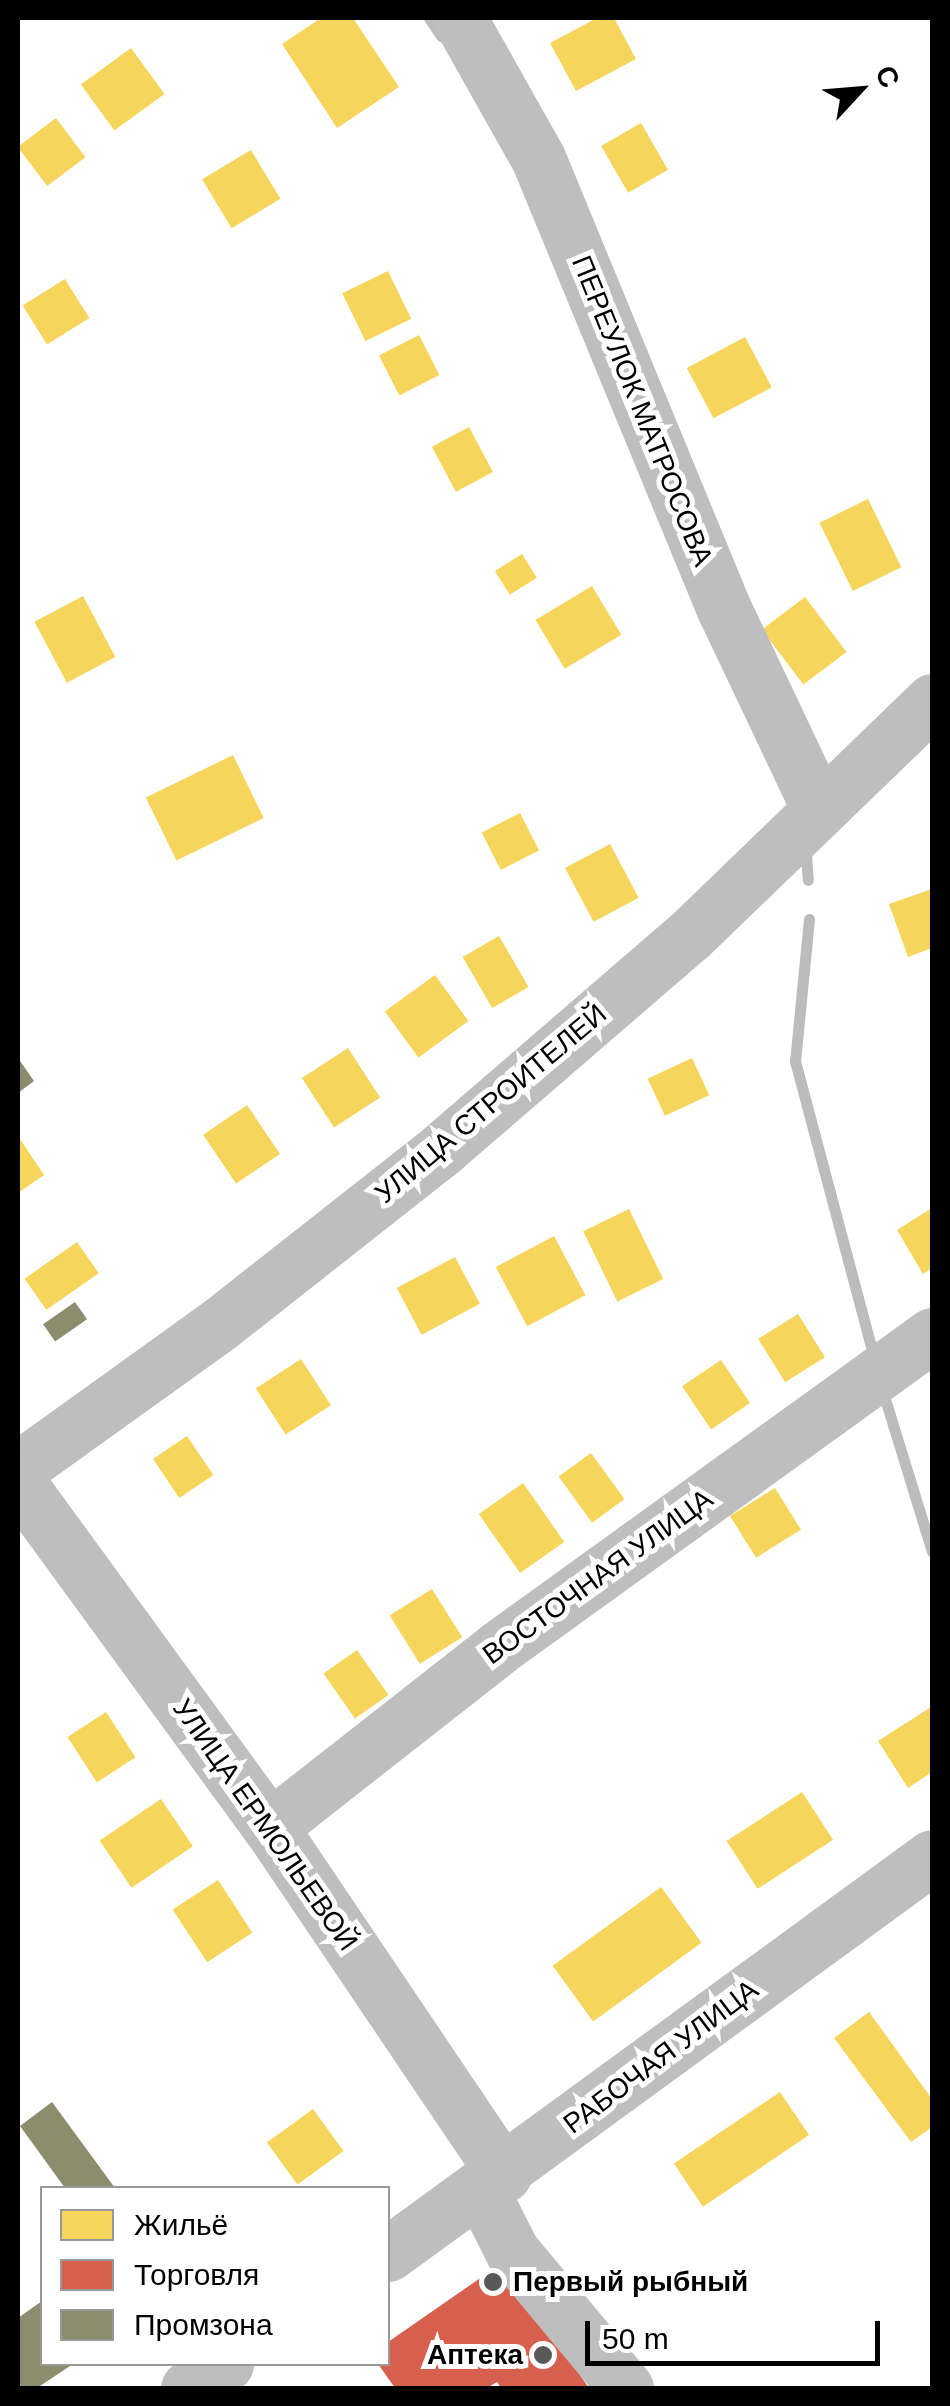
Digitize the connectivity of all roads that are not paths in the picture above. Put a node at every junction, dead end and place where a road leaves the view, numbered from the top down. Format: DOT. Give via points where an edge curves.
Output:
graph roads {
  1 [pos="459,18"];
  2 [pos="932,701"];
  3 [pos="819,809"];
  4 [pos="932,1335"];
  5 [pos="18,1468"];
  6 [pos="18,1482"];
  7 [pos="270,1827"];
  8 [pos="932,1857"];
  9 [pos="493,2182"];
  10 [pos="390,2253"];
  11 [pos="223,2366"];
  12 [pos="188,2388"];
  13 [pos="626,2388"];
  1 -- 3 [label="street, ПЕРЕУЛОК МАТРОСОВА" via="538,158 724,608"];
  2 -- 3 [label="street, УЛИЦА СТРОИТЕЛЕЙ"];
  3 -- 5 [label="street, УЛИЦА СТРОИТЕЛЕЙ" via="676,947 443,1148 221,1322"];
  4 -- 7 [label="street, ВОСТОЧНАЯ УЛИЦА" via="498,1648"];
  6 -- 7 [label="street, УЛИЦА ЕРМОЛЬЕВОЙ"];
  7 -- 9 [label="street, УЛИЦА ЕРМОЛЬЕВОЙ"];
  8 -- 9 [label="street, РАБОЧАЯ УЛИЦА"];
  9 -- 10 [label="street, РАБОЧАЯ УЛИЦА"];
  9 -- 13 [label="street, УЛИЦА ЕРМОЛЬЕВОЙ" via="512,2251"];
  11 -- 12 [label="street"];
}
